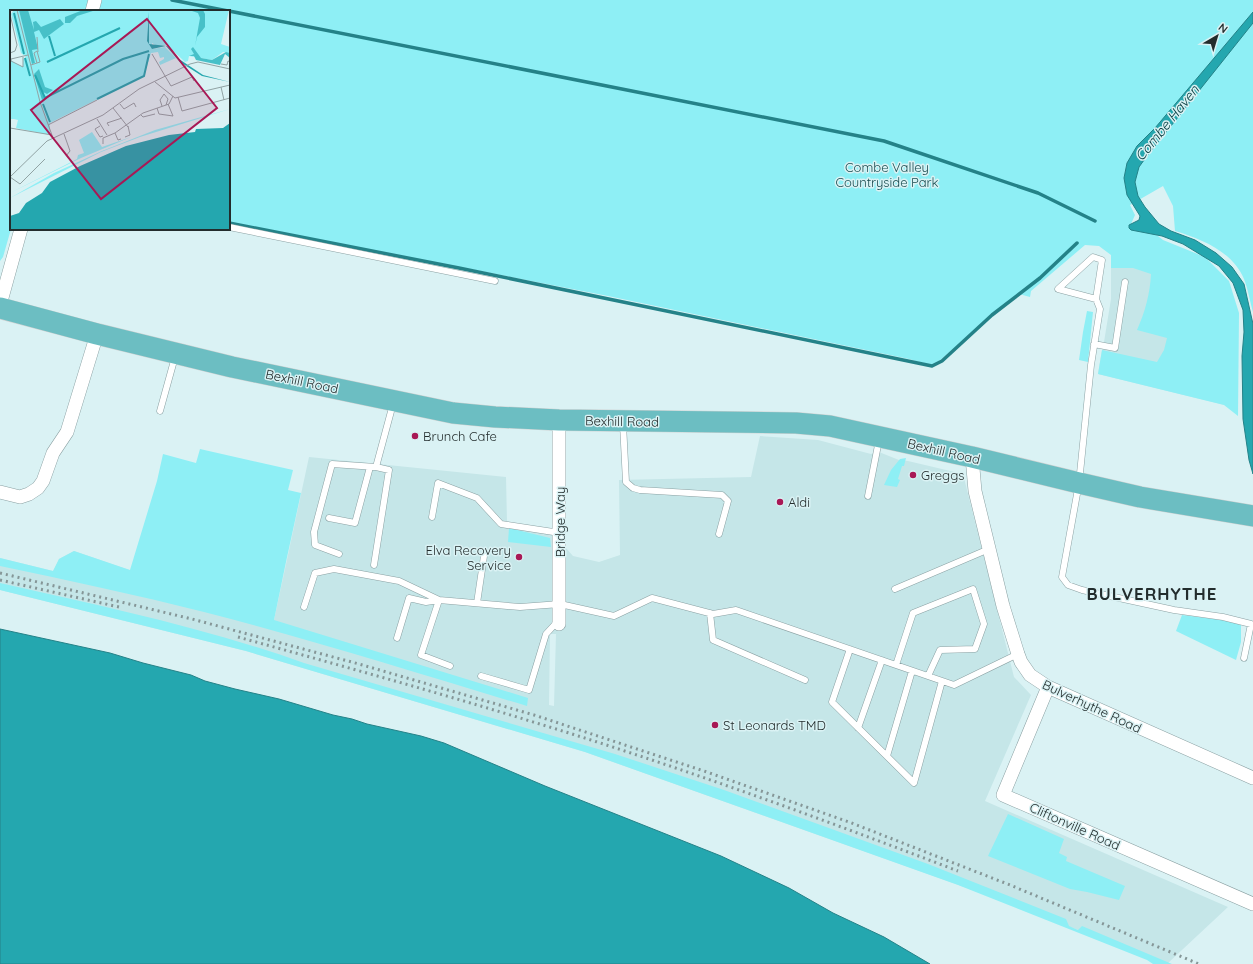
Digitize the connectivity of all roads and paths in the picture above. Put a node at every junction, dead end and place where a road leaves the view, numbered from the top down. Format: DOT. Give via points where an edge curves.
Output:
graph roads {
  1 [pos="95,0"];
  2 [pos="92,10"];
  3 [pos="230,227"];
  4 [pos="21,230"];
  5 [pos="495,281"];
  6 [pos="2,282"];
  7 [pos="1125,282"];
  8 [pos="1096,299"];
  9 [pos="0,304"];
  10 [pos="0,308"];
  11 [pos="97,334"];
  12 [pos="1094,344"];
  13 [pos="176,353"];
  14 [pos="394,400"];
  15 [pos="160,410"];
  16 [pos="559,420"];
  17 [pos="623,421"];
  18 [pos="880,436"];
  19 [pos="972,457"];
  20 [pos="373,467"];
  21 [pos="1079,483"];
  22 [pos="0,492"];
  23 [pos="868,496"];
  24 [pos="1250,516"];
  25 [pos="432,517"];
  26 [pos="329,518"];
  27 [pos="560,533"];
  28 [pos="719,534"];
  29 [pos="989,549"];
  30 [pos="339,554"];
  31 [pos="484,556"];
  32 [pos="374,565"];
  33 [pos="895,589"];
  34 [pos="438,600"];
  35 [pos="477,603"];
  36 [pos="560,604"];
  37 [pos="304,607"];
  38 [pos="710,613"];
  39 [pos="559,621"];
  40 [pos="397,638"];
  41 [pos="850,649"];
  42 [pos="1018,654"];
  43 [pos="1244,658"];
  44 [pos="882,660"];
  45 [pos="896,665"];
  46 [pos="450,666"];
  47 [pos="912,671"];
  48 [pos="481,676"];
  49 [pos="928,676"];
  50 [pos="806,680"];
  51 [pos="942,681"];
  52 [pos="1048,687"];
  53 [pos="858,728"];
  54 [pos="887,756"];
  55 [pos="1253,778"];
  56 [pos="1253,904"];
  1 -- 2 [label="street"];
  3 -- 5 [label="lane"];
  4 -- 6 [label="street"];
  6 -- 9 [label="street"];
  7 -- 12 [label="lane" via="1115,348"];
  8 -- 8 [label="lane" via="1102,260 1093,257 1058,289"];
  8 -- 12 [label="lane" via="1100,309"];
  10 -- 11 [label="highway, Bexhill Road"];
  11 -- 13 [label="highway, Bexhill Road"];
  11 -- 22 [label="street" via="66,432 53,453 43,481 38,488 20,497"];
  12 -- 21 [label="lane"];
  13 -- 14 [label="highway, Bexhill Road"];
  13 -- 15 [label="lane"];
  14 -- 16 [label="highway, Bexhill Road" via="453,413"];
  14 -- 20 [label="lane"];
  16 -- 17 [label="highway, Bexhill Road"];
  16 -- 27 [label="street, Bridge Way"];
  17 -- 18 [label="highway, Bexhill Road" via="796,423 830,426"];
  17 -- 28 [label="lane" via="626,482 640,490 722,495 728,501"];
  18 -- 19 [label="highway, Bexhill Road"];
  18 -- 23 [label="lane"];
  19 -- 21 [label="highway, Bexhill Road"];
  19 -- 29 [label="street, Bulverhythe Road" via="974,491"];
  20 -- 26 [label="lane" via="356,523"];
  20 -- 30 [label="lane" via="332,464 314,532 315,545"];
  20 -- 32 [label="lane" via="389,470"];
  21 -- 24 [label="highway, Bexhill Road" via="1140,497"];
  21 -- 43 [label="lane" via="1062,577 1068,585 1174,610 1251,624"];
  25 -- 27 [label="lane" via="438,483 477,498 501,524"];
  27 -- 36 [label="street, Bridge Way"];
  29 -- 33 [label="lane"];
  29 -- 42 [label="street, Bulverhythe Road"];
  31 -- 35 [label="lane"];
  34 -- 35 [label="lane"];
  34 -- 37 [label="lane" via="399,581 334,569 315,573"];
  34 -- 40 [label="lane" via="426,602 409,598"];
  34 -- 46 [label="lane" via="421,655"];
  35 -- 36 [label="lane" via="520,607"];
  36 -- 38 [label="lane" via="614,616 652,598"];
  36 -- 39 [label="street, Bridge Way"];
  38 -- 41 [label="lane" via="736,610"];
  38 -- 50 [label="lane" via="712,640"];
  39 -- 48 [label="lane" via="546,634 529,690"];
  41 -- 44 [label="lane"];
  41 -- 53 [label="lane" via="832,702"];
  42 -- 51 [label="lane" via="954,685"];
  42 -- 52 [label="street, Bulverhythe Road" via="1030,675"];
  44 -- 45 [label="lane"];
  44 -- 53 [label="lane"];
  45 -- 47 [label="lane"];
  45 -- 49 [label="lane" via="913,613 973,589 984,624 975,649 940,650"];
  47 -- 49 [label="lane"];
  47 -- 54 [label="lane"];
  49 -- 51 [label="lane"];
  51 -- 54 [label="lane" via="914,782"];
  52 -- 55 [label="street, Bulverhythe Road"];
  52 -- 56 [label="street, Cliftonville Road" via="1004,795"];
  53 -- 54 [label="lane"];
}
